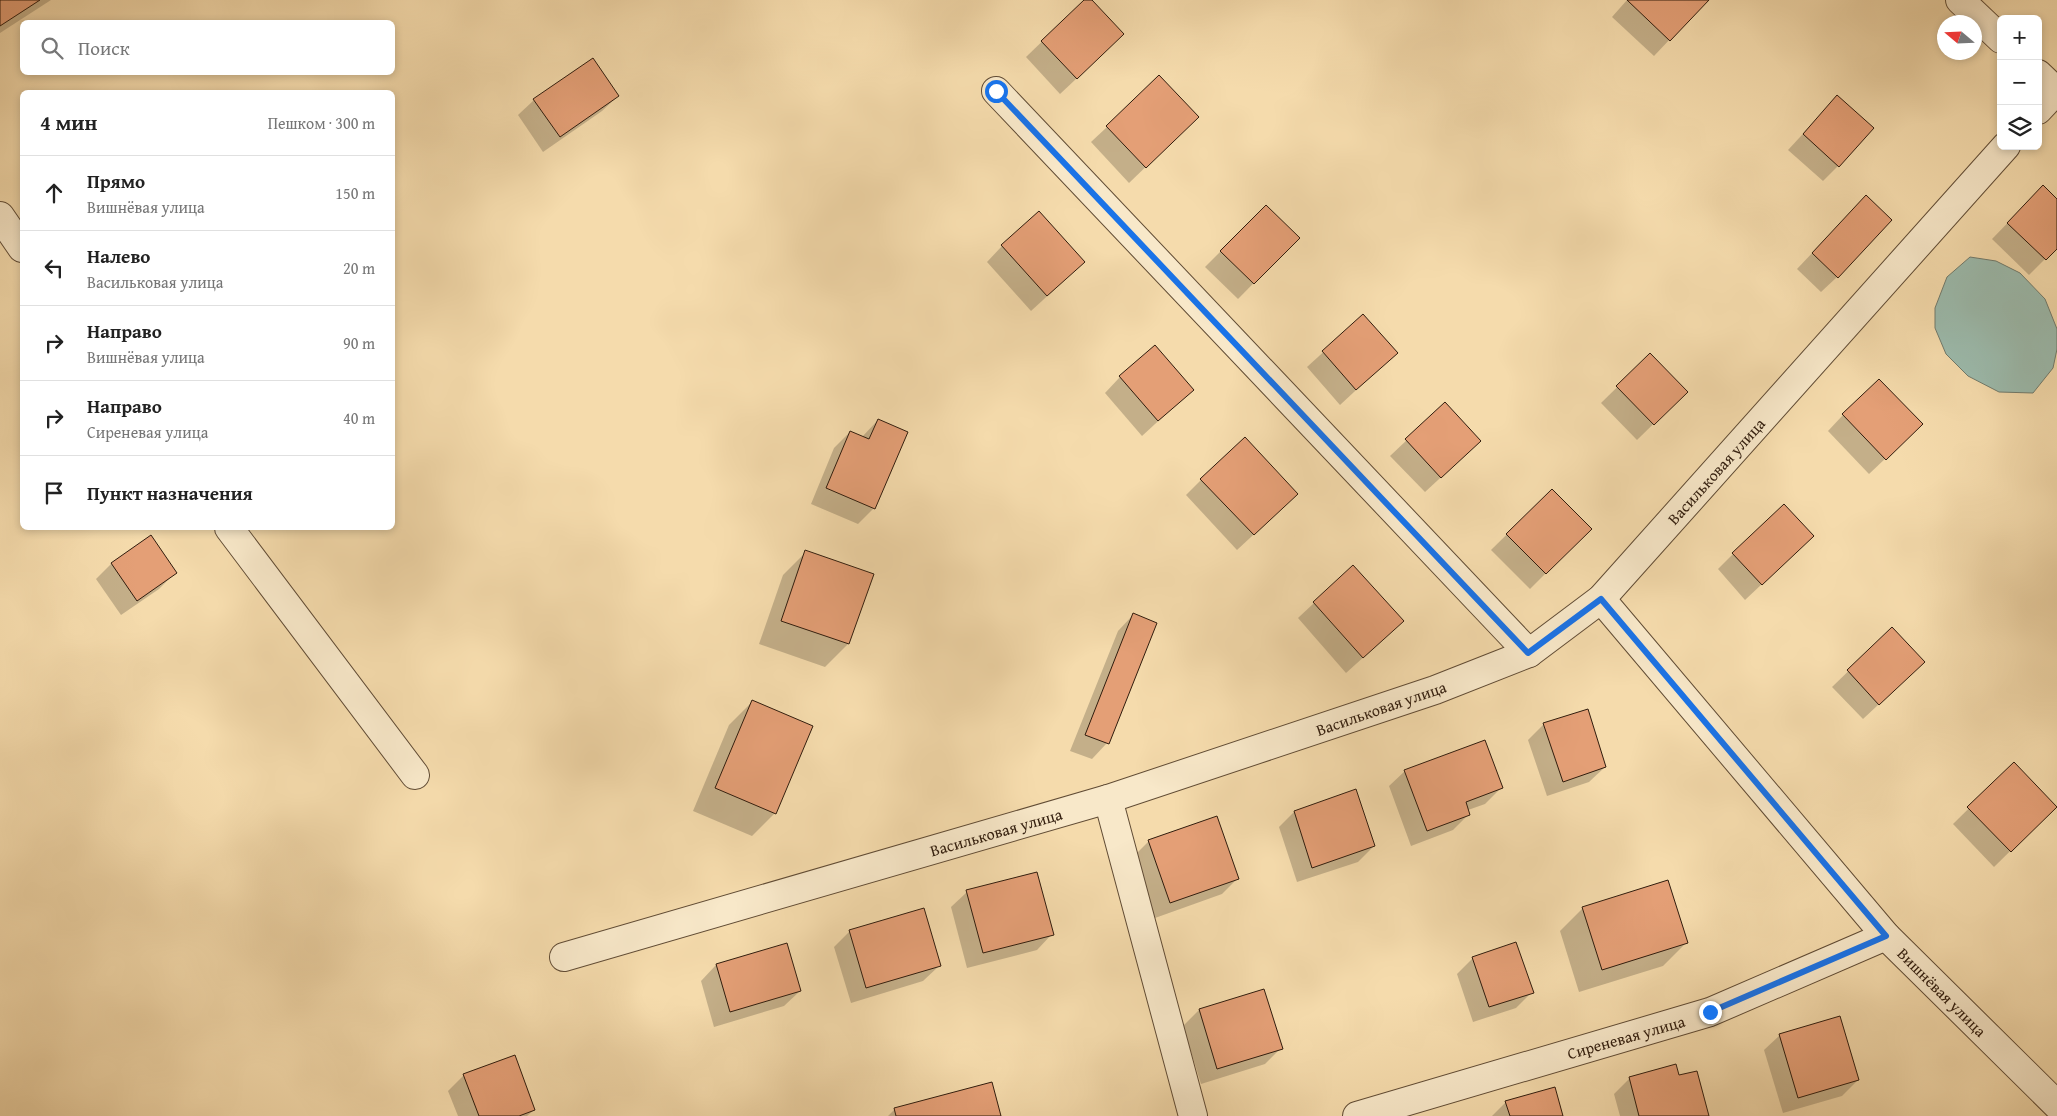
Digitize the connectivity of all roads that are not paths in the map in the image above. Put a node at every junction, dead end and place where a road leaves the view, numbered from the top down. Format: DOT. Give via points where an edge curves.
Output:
graph roads {
  1 [pos="1960,0"];
  2 [pos="1997,35"];
  3 [pos="996,91"];
  4 [pos="2002,150"];
  5 [pos="0,216"];
  6 [pos="20,245"];
  7 [pos="231,530"];
  8 [pos="1601,599"];
  9 [pos="1528,653"];
  10 [pos="415,775"];
  11 [pos="1108,799"];
  12 [pos="1886,936"];
  13 [pos="564,957"];
  14 [pos="2057,1104"];
  15 [pos="1193,1116"];
  16 [pos="1357,1116"];
  1 -- 2 [label="street"];
  3 -- 9 [label="street"];
  4 -- 8 [label="street, Васильковая улица"];
  5 -- 6 [label="street"];
  7 -- 10 [label="street"];
  8 -- 9 [label="street, Васильковая улица"];
  8 -- 12 [label="street, Вишнёвая улица"];
  9 -- 11 [label="street, Васильковая улица" via="1435,690"];
  11 -- 13 [label="street, Васильковая улица"];
  11 -- 15 [label="street"];
  12 -- 14 [label="street, Вишнёвая улица"];
  12 -- 16 [label="street, Сиреневая улица" via="1710,1012"];
}
